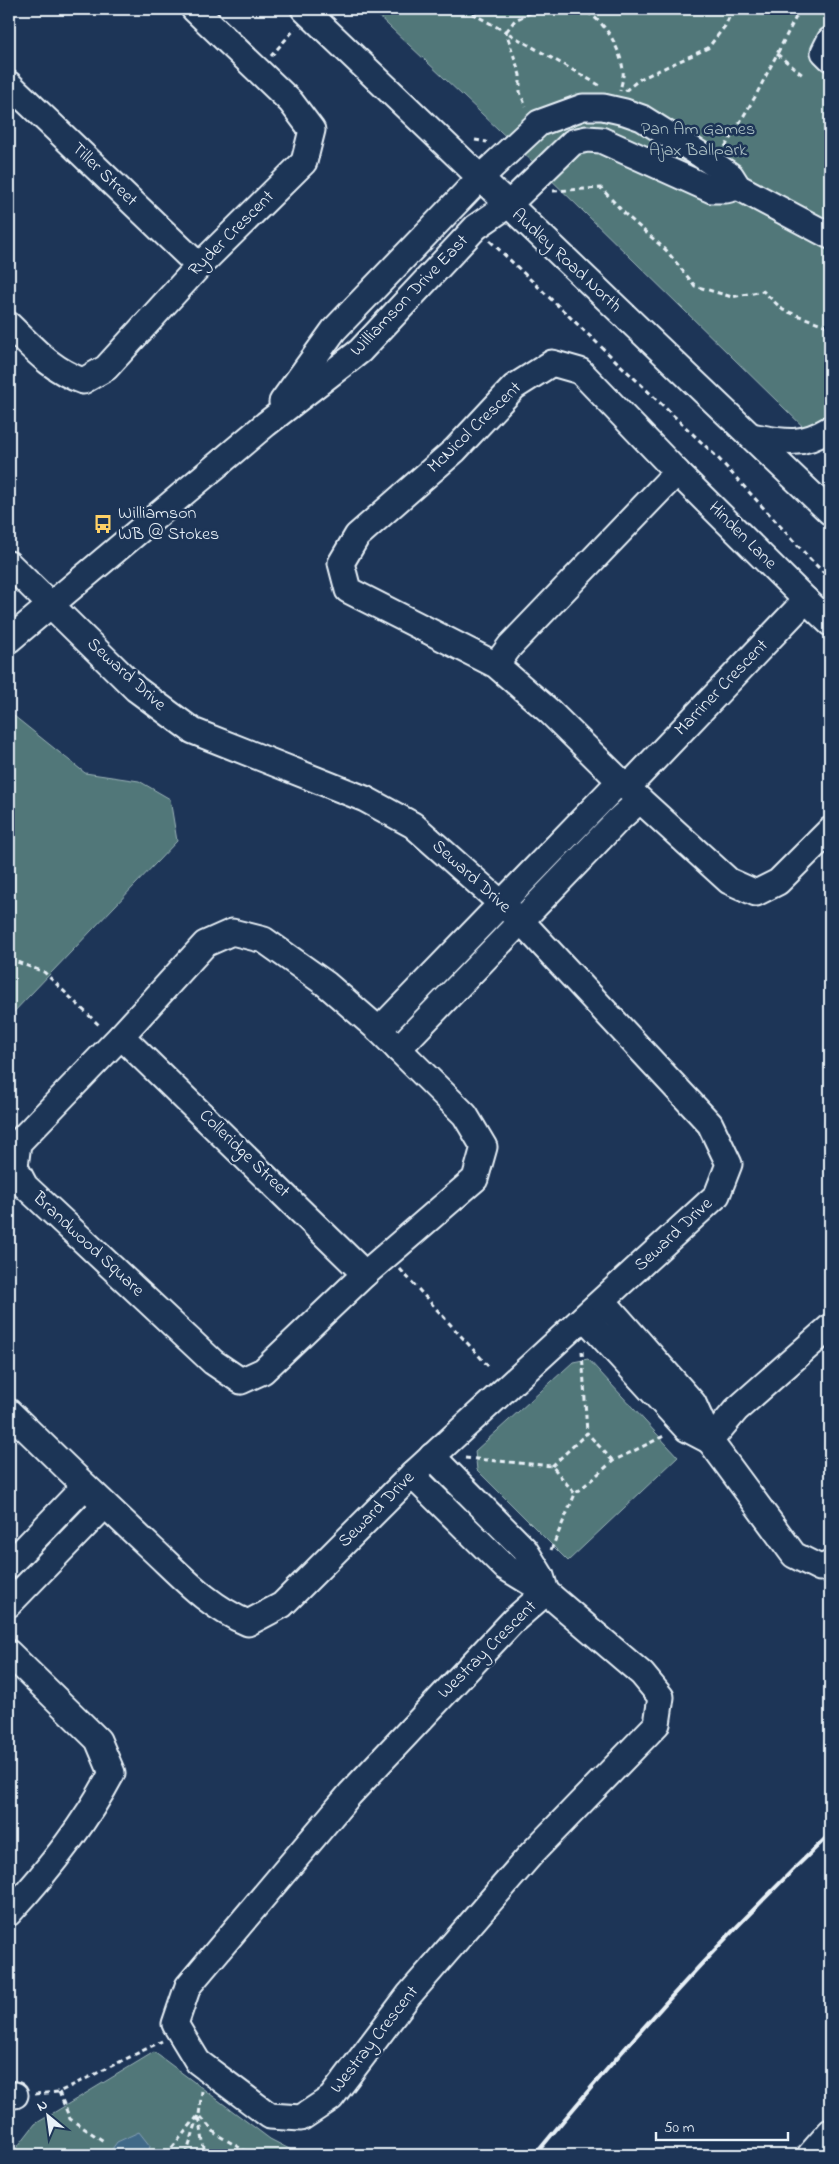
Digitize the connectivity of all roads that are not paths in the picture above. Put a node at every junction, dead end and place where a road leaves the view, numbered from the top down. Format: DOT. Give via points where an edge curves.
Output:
graph roads {
  1 [pos="194,9"];
  2 [pos="307,12"];
  3 [pos="830,40"];
  4 [pos="830,58"];
  5 [pos="9,84"];
  6 [pos="712,153"];
  7 [pos="480,178"];
  8 [pos="692,182"];
  9 [pos="738,187"];
  10 [pos="508,205"];
  11 [pos="830,236"];
  12 [pos="199,266"];
  13 [pos="9,325"];
  14 [pos="266,424"];
  15 [pos="830,429"];
  16 [pos="751,436"];
  17 [pos="677,472"];
  18 [pos="830,512"];
  19 [pos="9,564"];
  20 [pos="806,600"];
  21 [pos="50,605"];
  22 [pos="830,623"];
  23 [pos="9,640"];
  24 [pos="496,665"];
  25 [pos="629,790"];
  26 [pos="830,830"];
  27 [pos="501,905"];
  28 [pos="521,921"];
  29 [pos="379,1030"];
  30 [pos="118,1038"];
  31 [pos="398,1048"];
  32 [pos="365,1274"];
  33 [pos="603,1301"];
  34 [pos="585,1318"];
  35 [pos="830,1327"];
  36 [pos="9,1412"];
  37 [pos="710,1441"];
  38 [pos="432,1456"];
  39 [pos="412,1475"];
  40 [pos="85,1486"];
  41 [pos="106,1506"];
  42 [pos="830,1564"];
  43 [pos="9,1565"];
  44 [pos="546,1592"];
  45 [pos="9,1604"];
  46 [pos="9,1653"];
  47 [pos="12,1904"];
  48 [pos="830,2132"];
  49 [pos="812,2155"];
  1 -- 12 [label="street, Ryder Crescent" via="291,102 312,130 304,162"];
  2 -- 7 [label="street, Audley Road North"];
  3 -- 4 [label="street" via="824,52"];
  5 -- 12 [label="street, Tiller Street"];
  6 -- 7 [label="street, Williamson Drive East" via="642,118 603,107 583,107 539,123"];
  6 -- 8 [label="street"];
  6 -- 9 [label="street, Williamson Drive East"];
  7 -- 10 [label="street, Audley Road North"];
  7 -- 14 [label="street, Williamson Drive East" via="334,330"];
  8 -- 9 [label="street, Williamson Drive East" via="712,190"];
  8 -- 10 [label="street, Williamson Drive East" via="601,140 587,139 574,142"];
  9 -- 11 [label="street, Williamson Drive East"];
  10 -- 14 [label="street, Williamson Drive East" via="476,227 360,351"];
  10 -- 16 [label="street, Audley Road North"];
  12 -- 13 [label="street, Ryder Crescent" via="106,368 83,381 65,375 50,364"];
  14 -- 21 [label="street, Williamson Drive East"];
  15 -- 16 [label="street" via="792,443"];
  16 -- 18 [label="street, Audley Road North"];
  17 -- 20 [label="street, Hinden Lane"];
  17 -- 24 [label="street" via="510,646"];
  17 -- 24 [label="street, McNicol Crescent" via="580,371 552,363 514,387 455,450 357,536 341,563 348,590"];
  19 -- 21 [label="street, Seward Drive"];
  20 -- 22 [label="street"];
  20 -- 25 [label="street, Marriner Crescent"];
  21 -- 23 [label="street, Williamson Drive East"];
  21 -- 27 [label="street, Seward Drive" via="136,690 193,731 365,799 414,825"];
  24 -- 25 [label="street, McNicol Crescent" via="550,712"];
  25 -- 26 [label="street" via="729,882 756,893 778,882"];
  25 -- 27 [label="street, Marriner Crescent"];
  25 -- 28 [label="street, Marriner Crescent" via="618,820"];
  27 -- 28 [label="street, Seward Drive"];
  27 -- 29 [label="street, Marriner Crescent"];
  28 -- 31 [label="street, Marriner Crescent"];
  28 -- 33 [label="street, Seward Drive" via="710,1124 729,1164 717,1195"];
  29 -- 30 [label="street, Brandwood Square" via="326,984 264,940 232,932 205,944"];
  29 -- 31 [label="street, Brandwood Square"];
  30 -- 32 [label="street, Colleridge Street"];
  30 -- 32 [label="street, Brandwood Square" via="18,1143 15,1167 25,1186 213,1362 241,1381 263,1371"];
  31 -- 32 [label="street, Brandwood Square" via="465,1115 484,1147 475,1179"];
  33 -- 34 [label="street, Seward Drive"];
  33 -- 37 [label="street" via="693,1403"];
  34 -- 37 [label="street" via="687,1429"];
  34 -- 38 [label="street, Seward Drive"];
  35 -- 37 [label="street" via="736,1410"];
  36 -- 40 [label="street, Seward Drive"];
  37 -- 42 [label="street" via="794,1555 820,1568"];
  38 -- 39 [label="street, Seward Drive"];
  38 -- 44 [label="street, Westray Crescent" via="525,1550 541,1576"];
  39 -- 41 [label="street, Seward Drive" via="282,1605 248,1623 210,1602"];
  39 -- 44 [label="street, Westray Crescent" via="505,1567"];
  40 -- 41 [label="street, Seward Drive"];
  40 -- 43 [label="street"];
  41 -- 45 [label="street"];
  44 -- 44 [label="street, Westray Crescent" via="661,1697 657,1724 519,1868 409,1994 331,2098 301,2118 270,2116 198,2062 175,2024 188,1986 350,1794 513,1621"];
  46 -- 47 [label="street" via="98,1740 112,1773 98,1800 34,1886"];
  48 -- 49 [label="street"];
}
